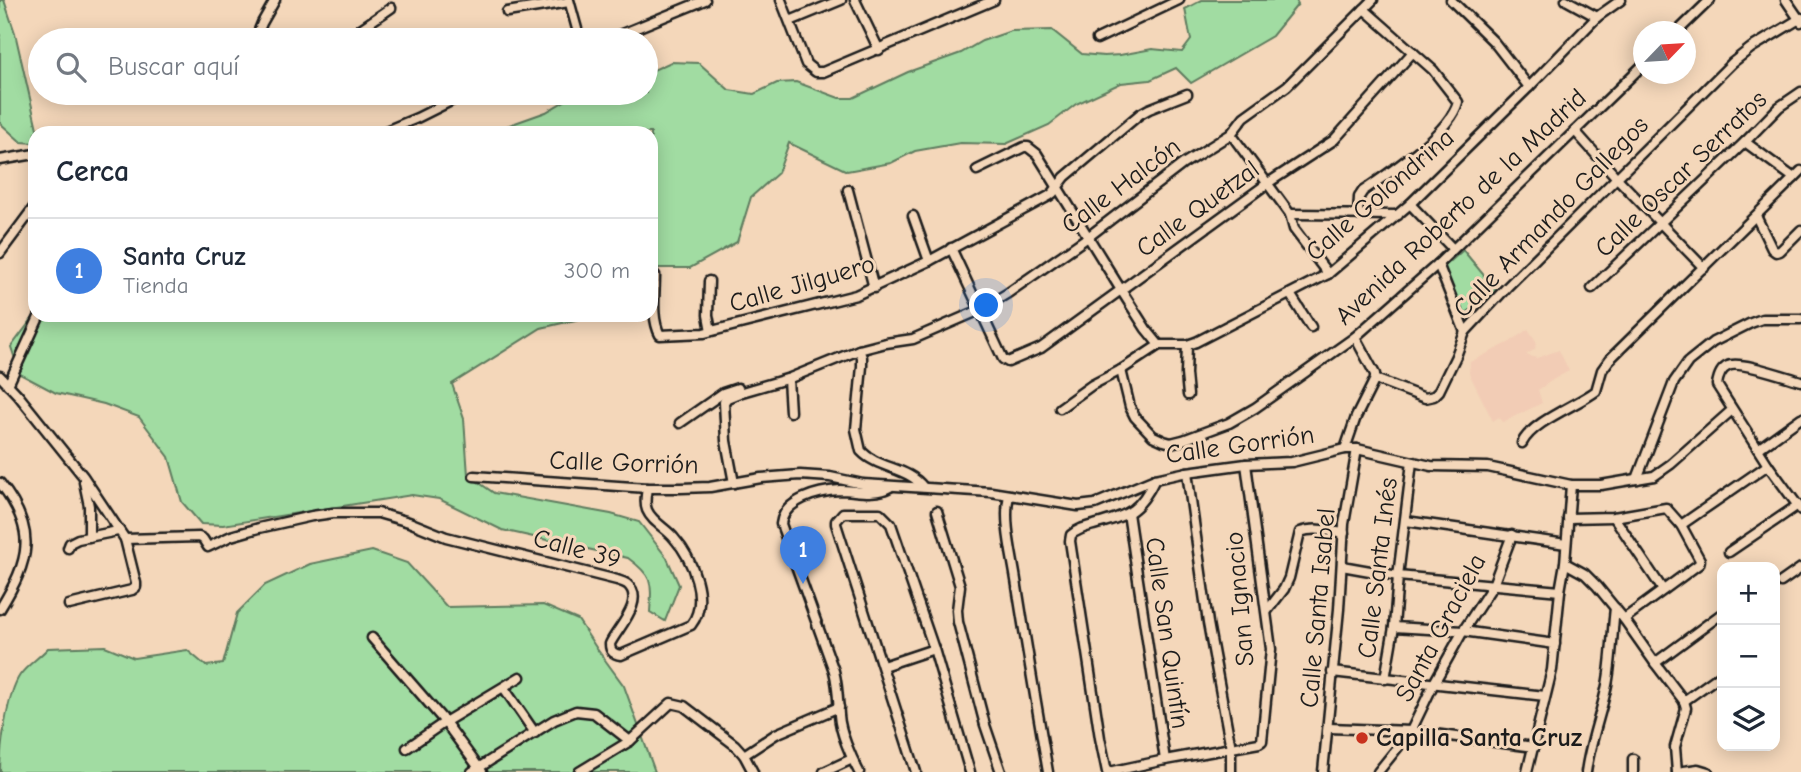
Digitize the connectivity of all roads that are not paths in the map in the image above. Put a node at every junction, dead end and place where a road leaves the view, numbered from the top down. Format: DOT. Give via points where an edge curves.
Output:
graph roads {
  1 [pos="275,0"];
  2 [pos="705,0"];
  3 [pos="781,0"];
  4 [pos="841,0"];
  5 [pos="855,0"];
  6 [pos="994,0"];
  7 [pos="1179,0"];
  8 [pos="1373,0"];
  9 [pos="1451,0"];
  10 [pos="1566,0"];
  11 [pos="1621,0"];
  12 [pos="1710,0"];
  13 [pos="1786,0"];
  14 [pos="569,1"];
  15 [pos="391,8"];
  16 [pos="1364,9"];
  17 [pos="507,12"];
  18 [pos="1597,17"];
  19 [pos="1800,20"];
  20 [pos="790,21"];
  21 [pos="1688,21"];
  22 [pos="260,28"];
  23 [pos="362,28"];
  24 [pos="577,28"];
  25 [pos="636,28"];
  26 [pos="1097,38"];
  27 [pos="879,50"];
  28 [pos="1413,52"];
  29 [pos="1633,74"];
  30 [pos="1529,87"];
  31 [pos="1801,92"];
  32 [pos="1187,94"];
  33 [pos="442,105"];
  34 [pos="398,126"];
  35 [pos="1575,131"];
  36 [pos="1231,134"];
  37 [pos="1745,142"];
  38 [pos="28,156"];
  39 [pos="0,160"];
  40 [pos="978,170"];
  41 [pos="1798,175"];
  42 [pos="1617,178"];
  43 [pos="1268,183"];
  44 [pos="1058,187"];
  45 [pos="848,190"];
  46 [pos="1410,204"];
  47 [pos="1290,214"];
  48 [pos="28,215"];
  49 [pos="1358,215"];
  50 [pos="1398,215"];
  51 [pos="913,216"];
  52 [pos="1756,216"];
  53 [pos="1660,223"];
  54 [pos="1801,230"];
  55 [pos="1088,237"];
  56 [pos="951,248"];
  57 [pos="1453,249"];
  58 [pos="1,250"];
  59 [pos="929,261"];
  60 [pos="1438,264"];
  61 [pos="1704,268"];
  62 [pos="1328,274"];
  63 [pos="709,282"];
  64 [pos="874,288"];
  65 [pos="1592,288"];
  66 [pos="1121,290"];
  67 [pos="1290,294"];
  68 [pos="980,310"];
  69 [pos="1801,319"];
  70 [pos="37,322"];
  71 [pos="656,322"];
  72 [pos="1311,327"];
  73 [pos="711,331"];
  74 [pos="1465,332"];
  75 [pos="1355,337"];
  76 [pos="1160,345"];
  77 [pos="1187,345"];
  78 [pos="859,350"];
  79 [pos="1121,370"];
  80 [pos="0,376"];
  81 [pos="788,379"];
  82 [pos="1375,379"];
  83 [pos="1801,381"];
  84 [pos="8,384"];
  85 [pos="748,390"];
  86 [pos="1188,395"];
  87 [pos="1060,408"];
  88 [pos="1732,410"];
  89 [pos="790,412"];
  90 [pos="1801,418"];
  91 [pos="680,423"];
  92 [pos="1522,443"];
  93 [pos="1345,449"];
  94 [pos="1357,449"];
  95 [pos="1758,449"];
  96 [pos="1412,462"];
  97 [pos="1246,464"];
  98 [pos="1768,465"];
  99 [pos="1187,472"];
  100 [pos="83,476"];
  101 [pos="474,476"];
  102 [pos="1155,479"];
  103 [pos="1637,479"];
  104 [pos="0,483"];
  105 [pos="734,483"];
  106 [pos="1571,485"];
  107 [pos="892,486"];
  108 [pos="923,487"];
  109 [pos="647,488"];
  110 [pos="1009,495"];
  111 [pos="1799,508"];
  112 [pos="937,511"];
  113 [pos="1128,513"];
  114 [pos="1614,517"];
  115 [pos="1568,518"];
  116 [pos="1406,521"];
  117 [pos="1681,525"];
  118 [pos="118,531"];
  119 [pos="1344,533"];
  120 [pos="1512,535"];
  121 [pos="89,537"];
  122 [pos="125,539"];
  123 [pos="1566,544"];
  124 [pos="68,548"];
  125 [pos="1729,552"];
  126 [pos="1564,563"];
  127 [pos="1342,566"];
  128 [pos="1801,568"];
  129 [pos="1398,576"];
  130 [pos="1782,582"];
  131 [pos="1493,586"];
  132 [pos="1664,590"];
  133 [pos="1560,591"];
  134 [pos="69,605"];
  135 [pos="1615,607"];
  136 [pos="0,609"];
  137 [pos="1267,611"];
  138 [pos="1717,617"];
  139 [pos="1624,619"];
  140 [pos="1394,627"];
  141 [pos="1463,631"];
  142 [pos="372,638"];
  143 [pos="1555,644"];
  144 [pos="933,649"];
  145 [pos="1655,663"];
  146 [pos="883,666"];
  147 [pos="1332,672"];
  148 [pos="520,677"];
  149 [pos="1717,678"];
  150 [pos="1385,679"];
  151 [pos="1434,683"];
  152 [pos="504,688"];
  153 [pos="1545,696"];
  154 [pos="1684,701"];
  155 [pos="839,707"];
  156 [pos="445,722"];
  157 [pos="1328,727"];
  158 [pos="1411,731"];
  159 [pos="535,733"];
  160 [pos="630,741"];
  161 [pos="1534,747"];
  162 [pos="407,748"];
  163 [pos="1231,748"];
  164 [pos="744,755"];
  165 [pos="852,759"];
  166 [pos="1633,759"];
  167 [pos="1164,760"];
  168 [pos="478,771"];
  169 [pos="579,772"];
  170 [pos="753,772"];
  171 [pos="824,772"];
  172 [pos="859,772"];
  173 [pos="916,772"];
  174 [pos="970,772"];
  175 [pos="1001,772"];
  176 [pos="1048,772"];
  177 [pos="1108,772"];
  178 [pos="1231,772"];
  179 [pos="1323,772"];
  180 [pos="1378,772"];
  181 [pos="1527,772"];
  182 [pos="1586,772"];
  183 [pos="1633,772"];
  184 [pos="1677,772"];
  185 [pos="1708,772"];
  1 -- 22 [label="street"];
  2 -- 25 [label="street"];
  3 -- 20 [label="street"];
  4 -- 20 [label="street"];
  5 -- 27 [label="street"];
  6 -- 27 [label="street"];
  7 -- 26 [label="street"];
  8 -- 16 [label="street, Calle Halcón"];
  9 -- 30 [label="street" via="1494,42"];
  10 -- 18 [label="street"];
  11 -- 18 [label="street, Calle Golondrina"];
  12 -- 21 [label="street"];
  13 -- 19 [label="street"];
  14 -- 17 [label="street"];
  14 -- 24 [label="street"];
  15 -- 23 [label="street"];
  16 -- 28 [label="street"];
  16 -- 36 [label="street, Calle Halcón"];
  18 -- 30 [label="street, Calle Golondrina"];
  19 -- 42 [label="street, Calle Armando Gallegos" via="1742,54"];
  20 -- 27 [label="street" via="806,64 816,72"];
  28 -- 43 [label="street, Calle Quetzal" via="1334,140"];
  28 -- 49 [label="street" via="1458,102 1454,113 1415,153 1363,191"];
  29 -- 35 [label="street, Avenida Roberto de la Madrid"];
  30 -- 46 [label="street, Calle Golondrina"];
  31 -- 37 [label="street, Calle Oscar Serratos"];
  32 -- 44 [label="street, Calle Jilguero" via="1140,114"];
  33 -- 34 [label="street"];
  35 -- 42 [label="street"];
  35 -- 57 [label="street, Avenida Roberto de la Madrid"];
  36 -- 43 [label="street"];
  36 -- 55 [label="street, Calle Halcón" via="1183,164"];
  37 -- 41 [label="street"];
  37 -- 53 [label="street, Calle Oscar Serratos"];
  38 -- 39 [label="street"];
  40 -- 44 [label="street" via="1028,147"];
  41 -- 52 [label="street"];
  42 -- 53 [label="street"];
  42 -- 74 [label="street, Calle Armando Gallegos"];
  43 -- 47 [label="street"];
  43 -- 66 [label="street, Calle Quetzal"];
  44 -- 55 [label="street"];
  44 -- 56 [label="street, Calle Jilguero"];
  45 -- 64 [label="street"];
  46 -- 50 [label="street, Calle Golondrina"];
  46 -- 57 [label="street"];
  47 -- 49 [label="street"];
  47 -- 62 [label="street" via="1294,229"];
  48 -- 58 [label="street"];
  49 -- 50 [label="street"];
  50 -- 62 [label="street, Calle Golondrina"];
  51 -- 59 [label="street"];
  52 -- 54 [label="street" via="1776,252"];
  52 -- 61 [label="street"];
  53 -- 61 [label="street"];
  53 -- 65 [label="street, Calle Oscar Serratos"];
  55 -- 66 [label="street"];
  55 -- 68 [label="street, Calle Halcón"];
  56 -- 59 [label="street, Calle Jilguero"];
  56 -- 68 [label="street"];
  57 -- 60 [label="street, Avenida Roberto de la Madrid"];
  59 -- 64 [label="street, Calle Jilguero"];
  60 -- 74 [label="street"];
  60 -- 75 [label="street, Avenida Roberto de la Madrid"];
  61 -- 92 [label="street" via="1605,364 1596,391 1533,429"];
  62 -- 67 [label="street, Calle Golondrina"];
  63 -- 73 [label="street"];
  64 -- 73 [label="street, Calle Jilguero"];
  66 -- 68 [label="street, Calle Quetzal" via="1041,348 1008,362"];
  66 -- 76 [label="street"];
  67 -- 72 [label="street"];
  67 -- 77 [label="street, Calle Golondrina"];
  68 -- 78 [label="street, Calle Halcón" via="913,339"];
  69 -- 103 [label="street" via="1751,323 1713,342 1688,362 1674,382"];
  70 -- 84 [label="street"];
  71 -- 73 [label="street, Calle Jilguero" via="660,335"];
  74 -- 82 [label="street, Calle Armando Gallegos" via="1434,396 1425,398"];
  75 -- 79 [label="street, Avenida Roberto de la Madrid" via="1229,424 1171,443 1153,436 1135,417"];
  75 -- 82 [label="street"];
  76 -- 77 [label="street, Calle Golondrina"];
  76 -- 79 [label="street"];
  77 -- 86 [label="street"];
  78 -- 81 [label="street, Calle Halcón"];
  78 -- 108 [label="street" via="862,366 856,429 861,452 916,479"];
  79 -- 87 [label="street"];
  80 -- 84 [label="street"];
  81 -- 85 [label="street, Calle Halcón"];
  81 -- 89 [label="street"];
  82 -- 93 [label="street"];
  83 -- 88 [label="street" via="1732,364 1722,371 1717,385"];
  84 -- 100 [label="street"];
  85 -- 91 [label="street" via="723,393"];
  85 -- 105 [label="street, Calle Halcón" via="724,402"];
  88 -- 95 [label="street"];
  88 -- 103 [label="street, Calle Gorrión" via="1661,471"];
  90 -- 95 [label="street"];
  93 -- 94 [label="street, Calle Gorrión"];
  93 -- 97 [label="street, Calle Gorrión" via="1292,462"];
  94 -- 96 [label="street, Calle Gorrión"];
  94 -- 119 [label="street, Calle Santa Isabel"];
  95 -- 98 [label="street"];
  96 -- 106 [label="street, Calle Gorrión" via="1488,467"];
  96 -- 116 [label="street, Calle Santa Inés"];
  97 -- 99 [label="street, Calle Gorrión"];
  97 -- 137 [label="street, San Ignacio"];
  98 -- 111 [label="street"];
  98 -- 117 [label="street"];
  99 -- 102 [label="street, Calle Gorrión"];
  99 -- 163 [label="street"];
  100 -- 118 [label="street"];
  100 -- 121 [label="street"];
  101 -- 109 [label="street, Calle Gorrión"];
  102 -- 110 [label="street, Calle Gorrión" via="1077,506"];
  102 -- 113 [label="street" via="1146,498"];
  103 -- 106 [label="street, Calle Gorrión"];
  104 -- 136 [label="street" via="26,532 24,559"];
  105 -- 107 [label="street, Calle Gorrión" via="800,475"];
  105 -- 109 [label="street, Calle Gorrión"];
  106 -- 115 [label="street"];
  107 -- 108 [label="street, Calle Gorrión"];
  107 -- 155 [label="street" via="875,492 826,492 796,503 782,515 781,524 834,671"];
  108 -- 110 [label="street, Calle Gorrión"];
  109 -- 122 [label="street, Calle 39" via="647,512 684,550 692,566 699,608 691,625 621,654 615,654 610,644 633,602 627,584 446,537 378,513 312,516 231,536 208,547 199,537"];
  110 -- 176 [label="street" via="1011,546"];
  111 -- 125 [label="street"];
  112 -- 175 [label="street" via="960,586 958,622"];
  113 -- 167 [label="street, Calle San Quintín"];
  113 -- 177 [label="street" via="1080,528 1070,541"];
  114 -- 115 [label="street"];
  114 -- 117 [label="street" via="1666,508"];
  114 -- 132 [label="street"];
  115 -- 123 [label="street"];
  116 -- 120 [label="street"];
  116 -- 129 [label="street, Calle Santa Inés"];
  117 -- 132 [label="street" via="1701,562"];
  118 -- 121 [label="street"];
  118 -- 122 [label="street"];
  119 -- 127 [label="street, Calle Santa Isabel"];
  119 -- 137 [label="street" via="1300,532 1289,578"];
  120 -- 123 [label="street"];
  120 -- 131 [label="street, Santa Graciela"];
  121 -- 124 [label="street" via="73,541"];
  122 -- 134 [label="street" via="136,587"];
  123 -- 126 [label="street"];
  126 -- 133 [label="street"];
  126 -- 135 [label="street" via="1585,573"];
  127 -- 129 [label="street"];
  127 -- 147 [label="street, Calle Santa Isabel"];
  128 -- 130 [label="street"];
  129 -- 131 [label="street"];
  129 -- 140 [label="street, Calle Santa Inés"];
  131 -- 133 [label="street"];
  131 -- 141 [label="street, Santa Graciela"];
  132 -- 139 [label="street"];
  133 -- 143 [label="street"];
  135 -- 139 [label="street"];
  135 -- 182 [label="street" via="1608,682"];
  137 -- 163 [label="street, San Ignacio" via="1271,649 1263,737 1259,743"];
  138 -- 145 [label="street"];
  139 -- 145 [label="street"];
  140 -- 141 [label="street"];
  140 -- 150 [label="street, Calle Santa Inés"];
  141 -- 143 [label="street"];
  141 -- 151 [label="street, Santa Graciela"];
  142 -- 156 [label="street"];
  143 -- 153 [label="street"];
  144 -- 146 [label="street"];
  144 -- 146 [label="street" via="891,524 880,513 843,513 836,524"];
  144 -- 174 [label="street"];
  145 -- 154 [label="street"];
  146 -- 173 [label="street"];
  147 -- 150 [label="street"];
  147 -- 157 [label="street, Calle Santa Isabel"];
  148 -- 152 [label="street"];
  149 -- 154 [label="street"];
  150 -- 151 [label="street"];
  151 -- 153 [label="street"];
  151 -- 158 [label="street, Santa Graciela"];
  152 -- 156 [label="street"];
  152 -- 159 [label="street"];
  153 -- 161 [label="street"];
  154 -- 184 [label="street" via="1675,747"];
  155 -- 164 [label="street" via="776,734"];
  155 -- 165 [label="street"];
  156 -- 162 [label="street"];
  156 -- 168 [label="street"];
  157 -- 158 [label="street"];
  157 -- 179 [label="street, Calle Santa Isabel"];
  158 -- 161 [label="street"];
  158 -- 180 [label="street, Santa Graciela"];
  159 -- 160 [label="street" via="576,710 594,713"];
  159 -- 168 [label="street"];
  160 -- 164 [label="street" via="671,703 684,706"];
  160 -- 169 [label="street"];
  161 -- 181 [label="street"];
  163 -- 167 [label="street"];
  163 -- 178 [label="street"];
  164 -- 170 [label="street"];
  165 -- 171 [label="street"];
  165 -- 172 [label="street"];
  166 -- 183 [label="street"];
  167 -- 177 [label="street"];
  184 -- 185 [label="street"];
}
